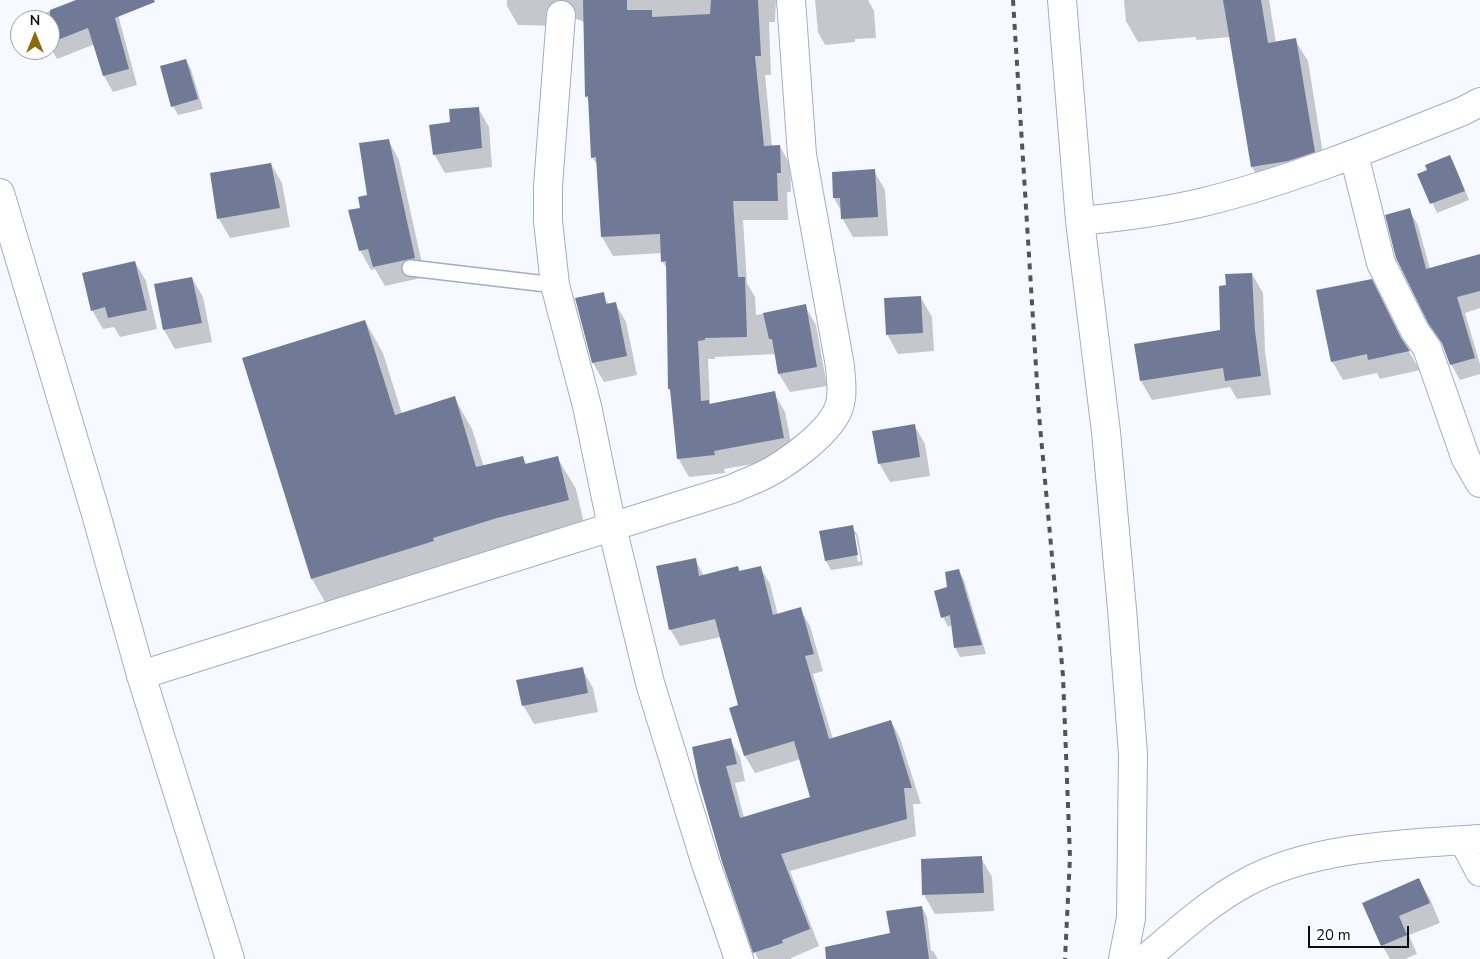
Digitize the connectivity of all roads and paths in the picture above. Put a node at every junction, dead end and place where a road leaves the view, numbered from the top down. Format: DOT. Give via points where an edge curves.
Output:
graph roads {
  1 [pos="791,0"];
  2 [pos="1062,0"];
  3 [pos="561,15"];
  4 [pos="1480,102"];
  5 [pos="1354,155"];
  6 [pos="0,193"];
  7 [pos="1080,221"];
  8 [pos="410,268"];
  9 [pos="555,285"];
  10 [pos="1480,483"];
  11 [pos="612,527"];
  12 [pos="141,675"];
  13 [pos="1472,839"];
  14 [pos="1480,872"];
  15 [pos="230,959"];
  16 [pos="739,959"];
  17 [pos="1123,959"];
  18 [pos="1145,959"];
  1 -- 11 [label="street" via="802,155 840,366 842,390 837,412 824,430 800,451 764,475 732,489"];
  2 -- 7 [label="street"];
  3 -- 9 [label="street" via="548,186"];
  4 -- 5 [label="street"];
  5 -- 7 [label="street" via="1203,202 1139,215"];
  5 -- 10 [label="street" via="1381,263 1427,348 1466,459"];
  6 -- 12 [label="street"];
  7 -- 17 [label="street" via="1106,432 1133,754 1130,918"];
  8 -- 9 [label="lane"];
  9 -- 11 [label="street" via="587,406"];
  11 -- 12 [label="street"];
  11 -- 16 [label="street" via="650,683"];
  12 -- 15 [label="street"];
  13 -- 14 [label="street"];
  13 -- 18 [label="street" via="1328,854 1284,866 1245,882 1200,913"];
}
